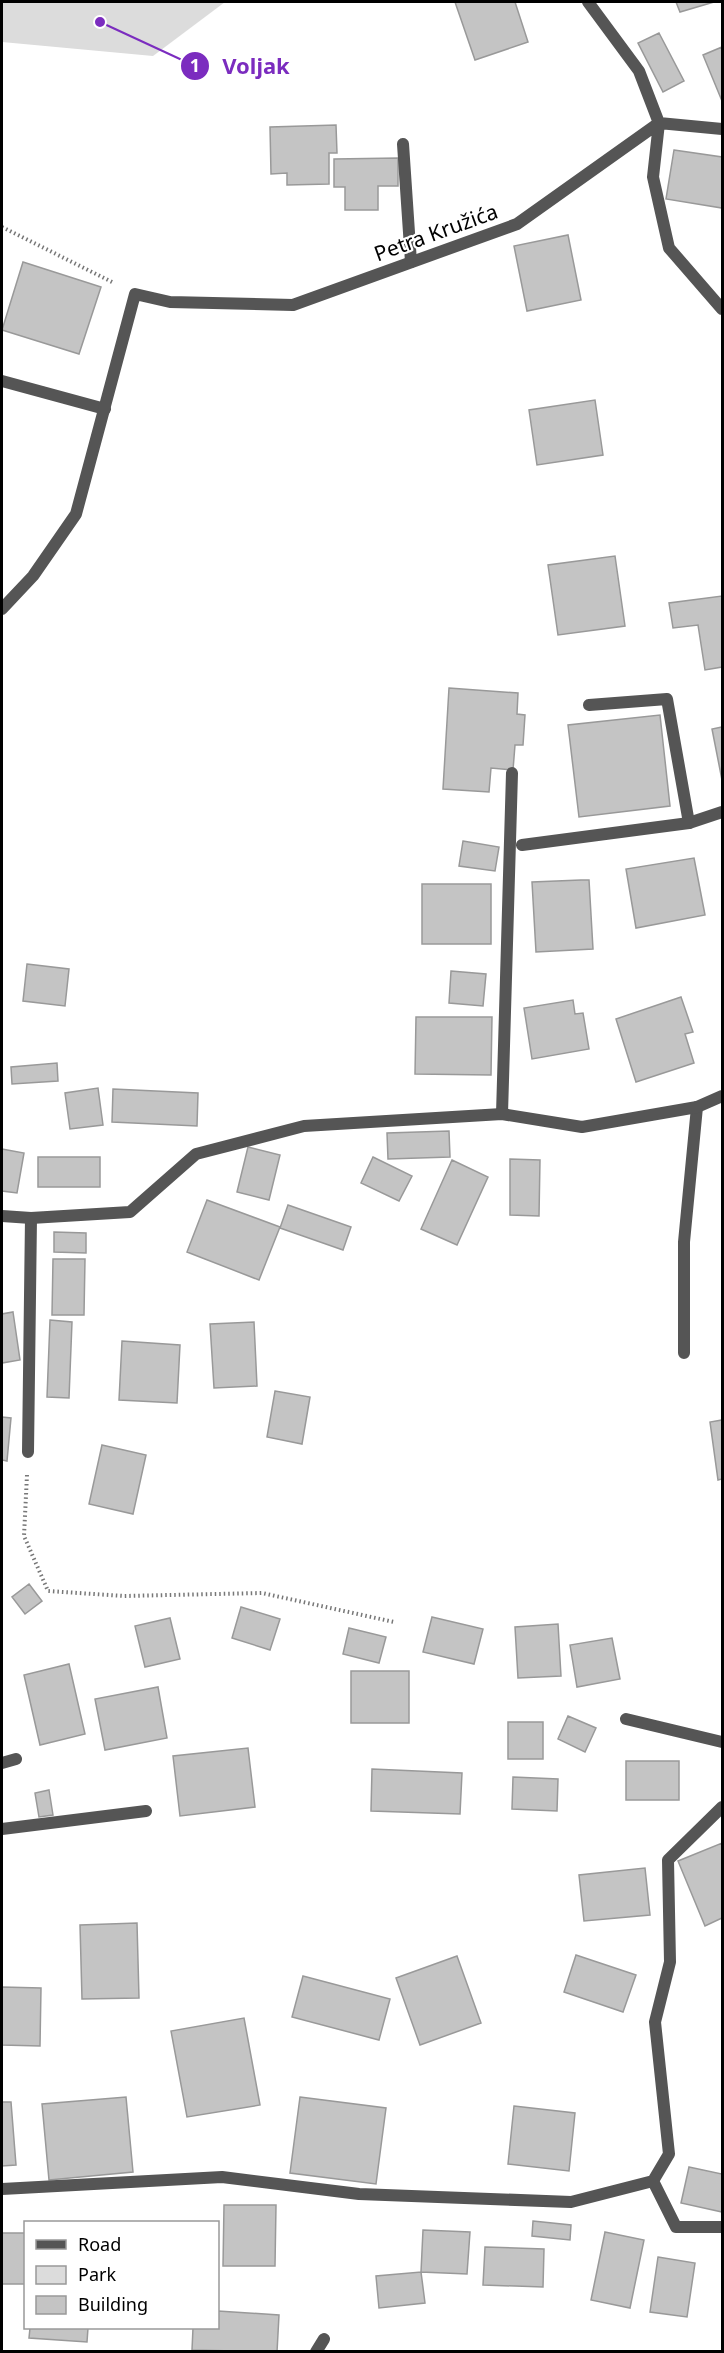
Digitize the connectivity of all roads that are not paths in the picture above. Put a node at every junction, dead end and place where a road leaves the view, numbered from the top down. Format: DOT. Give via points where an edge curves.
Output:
graph roads {
  1 [pos="588,2"];
  2 [pos="659,123"];
  3 [pos="723,129"];
  4 [pos="403,144"];
  5 [pos="411,262"];
  6 [pos="723,309"];
  7 [pos="2,381"];
  8 [pos="105,409"];
  9 [pos="2,609"];
  10 [pos="589,705"];
  11 [pos="512,773"];
  12 [pos="723,812"];
  13 [pos="689,823"];
  14 [pos="522,845"];
  15 [pos="723,1096"];
  16 [pos="697,1107"];
  17 [pos="502,1114"];
  18 [pos="2,1216"];
  19 [pos="31,1218"];
  20 [pos="684,1353"];
  21 [pos="28,1452"];
  22 [pos="626,1719"];
  23 [pos="723,1742"];
  24 [pos="16,1758"];
  25 [pos="2,1763"];
  26 [pos="723,1807"];
  27 [pos="146,1811"];
  28 [pos="2,1829"];
  29 [pos="653,2181"];
  30 [pos="2,2189"];
  31 [pos="723,2228"];
  32 [pos="324,2339"];
  33 [pos="315,2352"];
  1 -- 2 [label="street" via="639,71"];
  2 -- 3 [label="street"];
  2 -- 5 [label="street, Petra Kružića" via="517,224"];
  2 -- 6 [label="street" via="653,177 669,248"];
  4 -- 5 [label="street"];
  5 -- 8 [label="street, Petra Kružića" via="293,305 170,302 135,294"];
  7 -- 8 [label="street"];
  8 -- 9 [label="street" via="76,514 33,576"];
  10 -- 13 [label="street" via="667,699"];
  11 -- 17 [label="street"];
  12 -- 13 [label="street"];
  13 -- 14 [label="street"];
  15 -- 16 [label="street"];
  16 -- 17 [label="street" via="582,1127"];
  16 -- 20 [label="street" via="684,1242"];
  17 -- 19 [label="street" via="304,1126 195,1154 130,1212"];
  18 -- 19 [label="street"];
  19 -- 21 [label="street"];
  22 -- 23 [label="street"];
  24 -- 25 [label="street"];
  26 -- 29 [label="street" via="668,1860 670,1962 654,2022 669,2154"];
  27 -- 28 [label="street"];
  29 -- 30 [label="street" via="571,2202 359,2194 222,2177"];
  29 -- 31 [label="street" via="676,2227"];
  32 -- 33 [label="street"];
}
